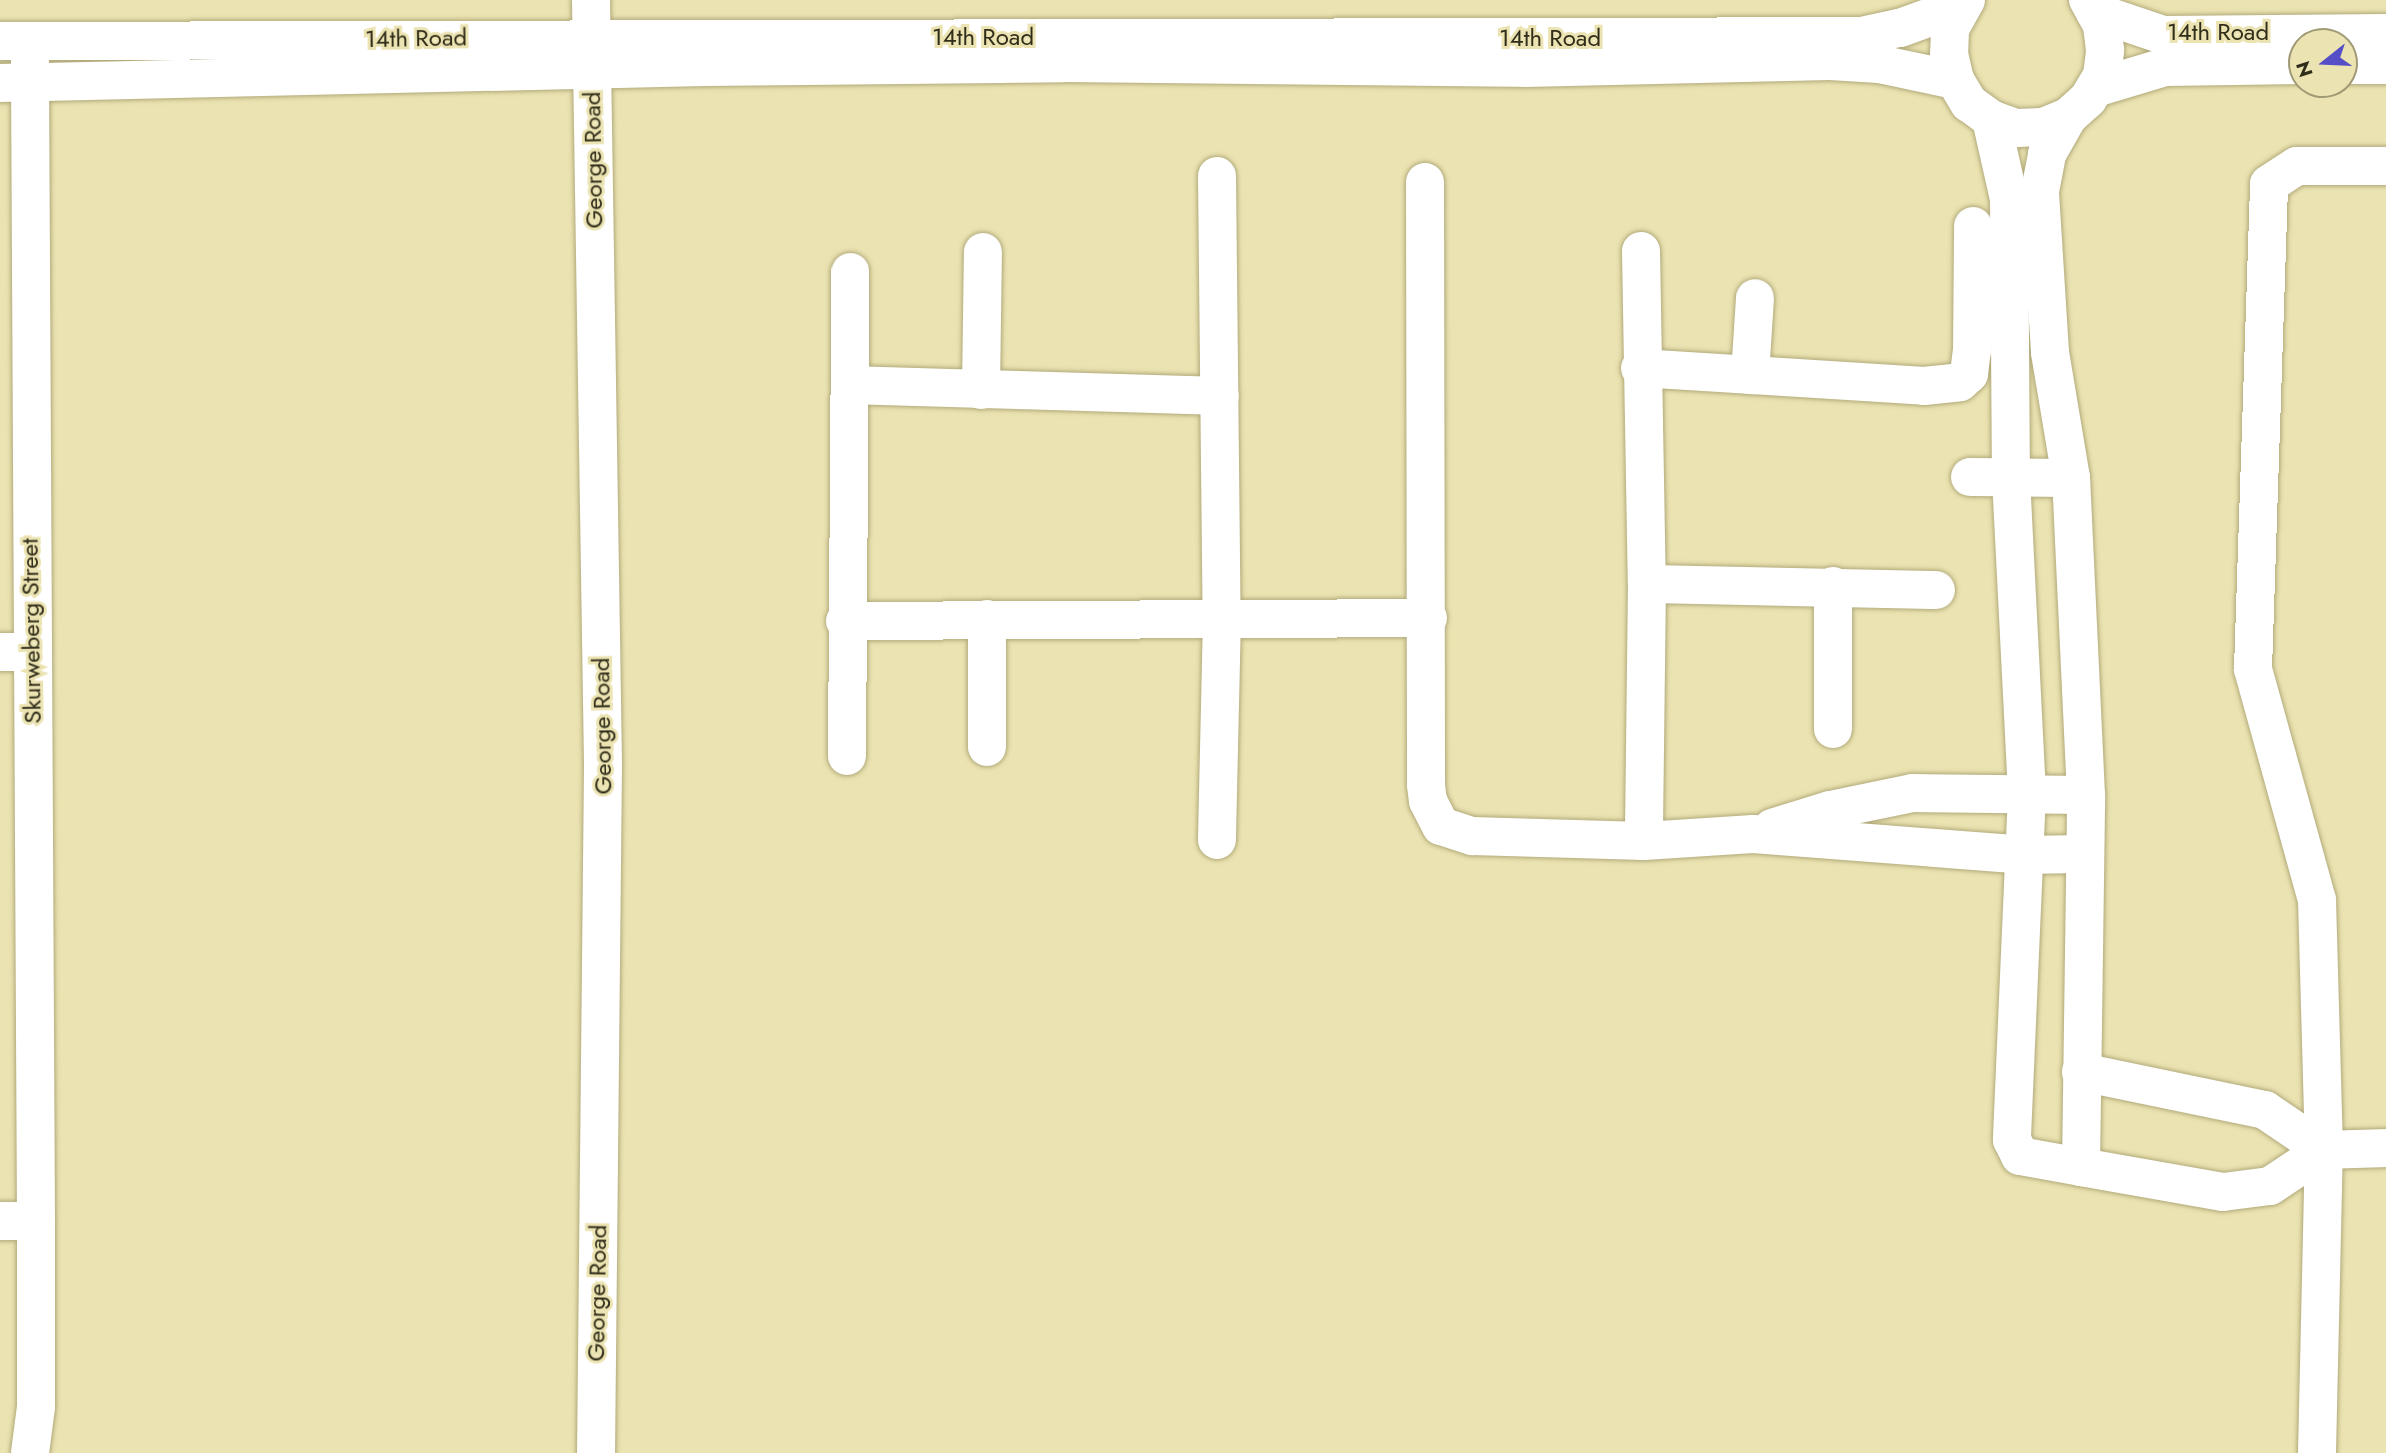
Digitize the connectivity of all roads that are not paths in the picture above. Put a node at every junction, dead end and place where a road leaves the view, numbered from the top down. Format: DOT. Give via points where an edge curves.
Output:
graph roads {
  1 [pos="1964,3"];
  2 [pos="2092,6"];
  3 [pos="2386,33"];
  4 [pos="591,35"];
  5 [pos="15,41"];
  6 [pos="2288,65"];
  7 [pos="2358,65"];
  8 [pos="2386,65"];
  9 [pos="1955,80"];
  10 [pos="15,83"];
  11 [pos="2095,88"];
  12 [pos="2068,117"];
  13 [pos="1991,119"];
  14 [pos="2386,166"];
  15 [pos="1217,176"];
  16 [pos="1425,182"];
  17 [pos="1973,226"];
  18 [pos="1641,251"];
  19 [pos="983,252"];
  20 [pos="850,272"];
  21 [pos="1755,298"];
  22 [pos="1640,368"];
  23 [pos="1750,375"];
  24 [pos="850,385"];
  25 [pos="981,390"];
  26 [pos="1220,396"];
  27 [pos="1970,477"];
  28 [pos="2011,478"];
  29 [pos="2071,478"];
  30 [pos="1647,584"];
  31 [pos="1833,586"];
  32 [pos="1936,590"];
  33 [pos="1222,617"];
  34 [pos="1428,618"];
  35 [pos="987,619"];
  36 [pos="845,621"];
  37 [pos="16,652"];
  38 [pos="1833,729"];
  39 [pos="987,747"];
  40 [pos="847,756"];
  41 [pos="2027,793"];
  42 [pos="2086,795"];
  43 [pos="1753,834"];
  44 [pos="1217,840"];
  45 [pos="1644,841"];
  46 [pos="2083,854"];
  47 [pos="2022,855"];
  48 [pos="2081,1072"];
  49 [pos="2386,1148"];
  50 [pos="2324,1150"];
  51 [pos="2081,1167"];
  52 [pos="18,1221"];
  53 [pos="30,1453"];
  54 [pos="596,1453"];
  55 [pos="2318,1453"];
  1 -- 4 [label="street, 14th Road" via="1900,28 1861,36"];
  1 -- 9 [label="street" via="1950,42"];
  2 -- 3 [label="street, 14th Road" via="2162,34"];
  2 -- 11 [label="street" via="2105,50"];
  4 -- 5 [label="street, 14th Road"];
  4 -- 9 [label="street, 14th Road" via="1063,64 1525,68 1830,61 1879,64"];
  4 -- 10 [label="street, 14th Road"];
  4 -- 54 [label="street, George Road" via="603,765"];
  5 -- 10 [label="street, Skurweberg Street"];
  6 -- 11 [label="street, 14th Road" via="2165,67"];
  7 -- 8 [label="street"];
  9 -- 13 [label="street" via="1969,103"];
  10 -- 37 [label="street, Skurweberg Street"];
  11 -- 12 [label="street"];
  12 -- 13 [label="street" via="2043,127 2016,128"];
  12 -- 29 [label="street" via="2047,153 2039,191 2050,352"];
  13 -- 28 [label="street" via="2009,199"];
  14 -- 50 [label="street" via="2297,166 2269,184 2253,669 2317,900"];
  15 -- 26 [label="street"];
  16 -- 34 [label="street"];
  17 -- 23 [label="street" via="1972,351 1969,374 1960,382 1924,386"];
  18 -- 22 [label="street"];
  19 -- 25 [label="street"];
  20 -- 24 [label="street"];
  21 -- 23 [label="street"];
  22 -- 23 [label="street"];
  22 -- 30 [label="street"];
  24 -- 25 [label="street"];
  24 -- 36 [label="street"];
  25 -- 26 [label="street"];
  26 -- 33 [label="street"];
  27 -- 28 [label="street"];
  28 -- 29 [label="street"];
  28 -- 41 [label="street"];
  29 -- 42 [label="street"];
  30 -- 31 [label="street"];
  30 -- 45 [label="street"];
  31 -- 32 [label="street"];
  31 -- 38 [label="street"];
  33 -- 34 [label="street"];
  33 -- 35 [label="street"];
  33 -- 44 [label="street"];
  34 -- 45 [label="street" via="1426,785 1428,801 1441,826 1472,836"];
  35 -- 36 [label="street"];
  35 -- 39 [label="street"];
  36 -- 40 [label="street"];
  37 -- 52 [label="street, Skurweberg Street"];
  41 -- 42 [label="street"];
  41 -- 43 [label="street" via="1901,795 1830,810"];
  41 -- 47 [label="street"];
  42 -- 46 [label="street"];
  43 -- 45 [label="street"];
  43 -- 47 [label="street"];
  46 -- 47 [label="street"];
  46 -- 48 [label="street"];
  47 -- 51 [label="street" via="2013,1149 2020,1156"];
  48 -- 50 [label="street" via="2265,1110"];
  48 -- 51 [label="street"];
  49 -- 50 [label="street"];
  50 -- 51 [label="street" via="2270,1186 2224,1192"];
  50 -- 55 [label="street"];
  52 -- 53 [label="street, Skurweberg Street" via="36,1407"];
}
